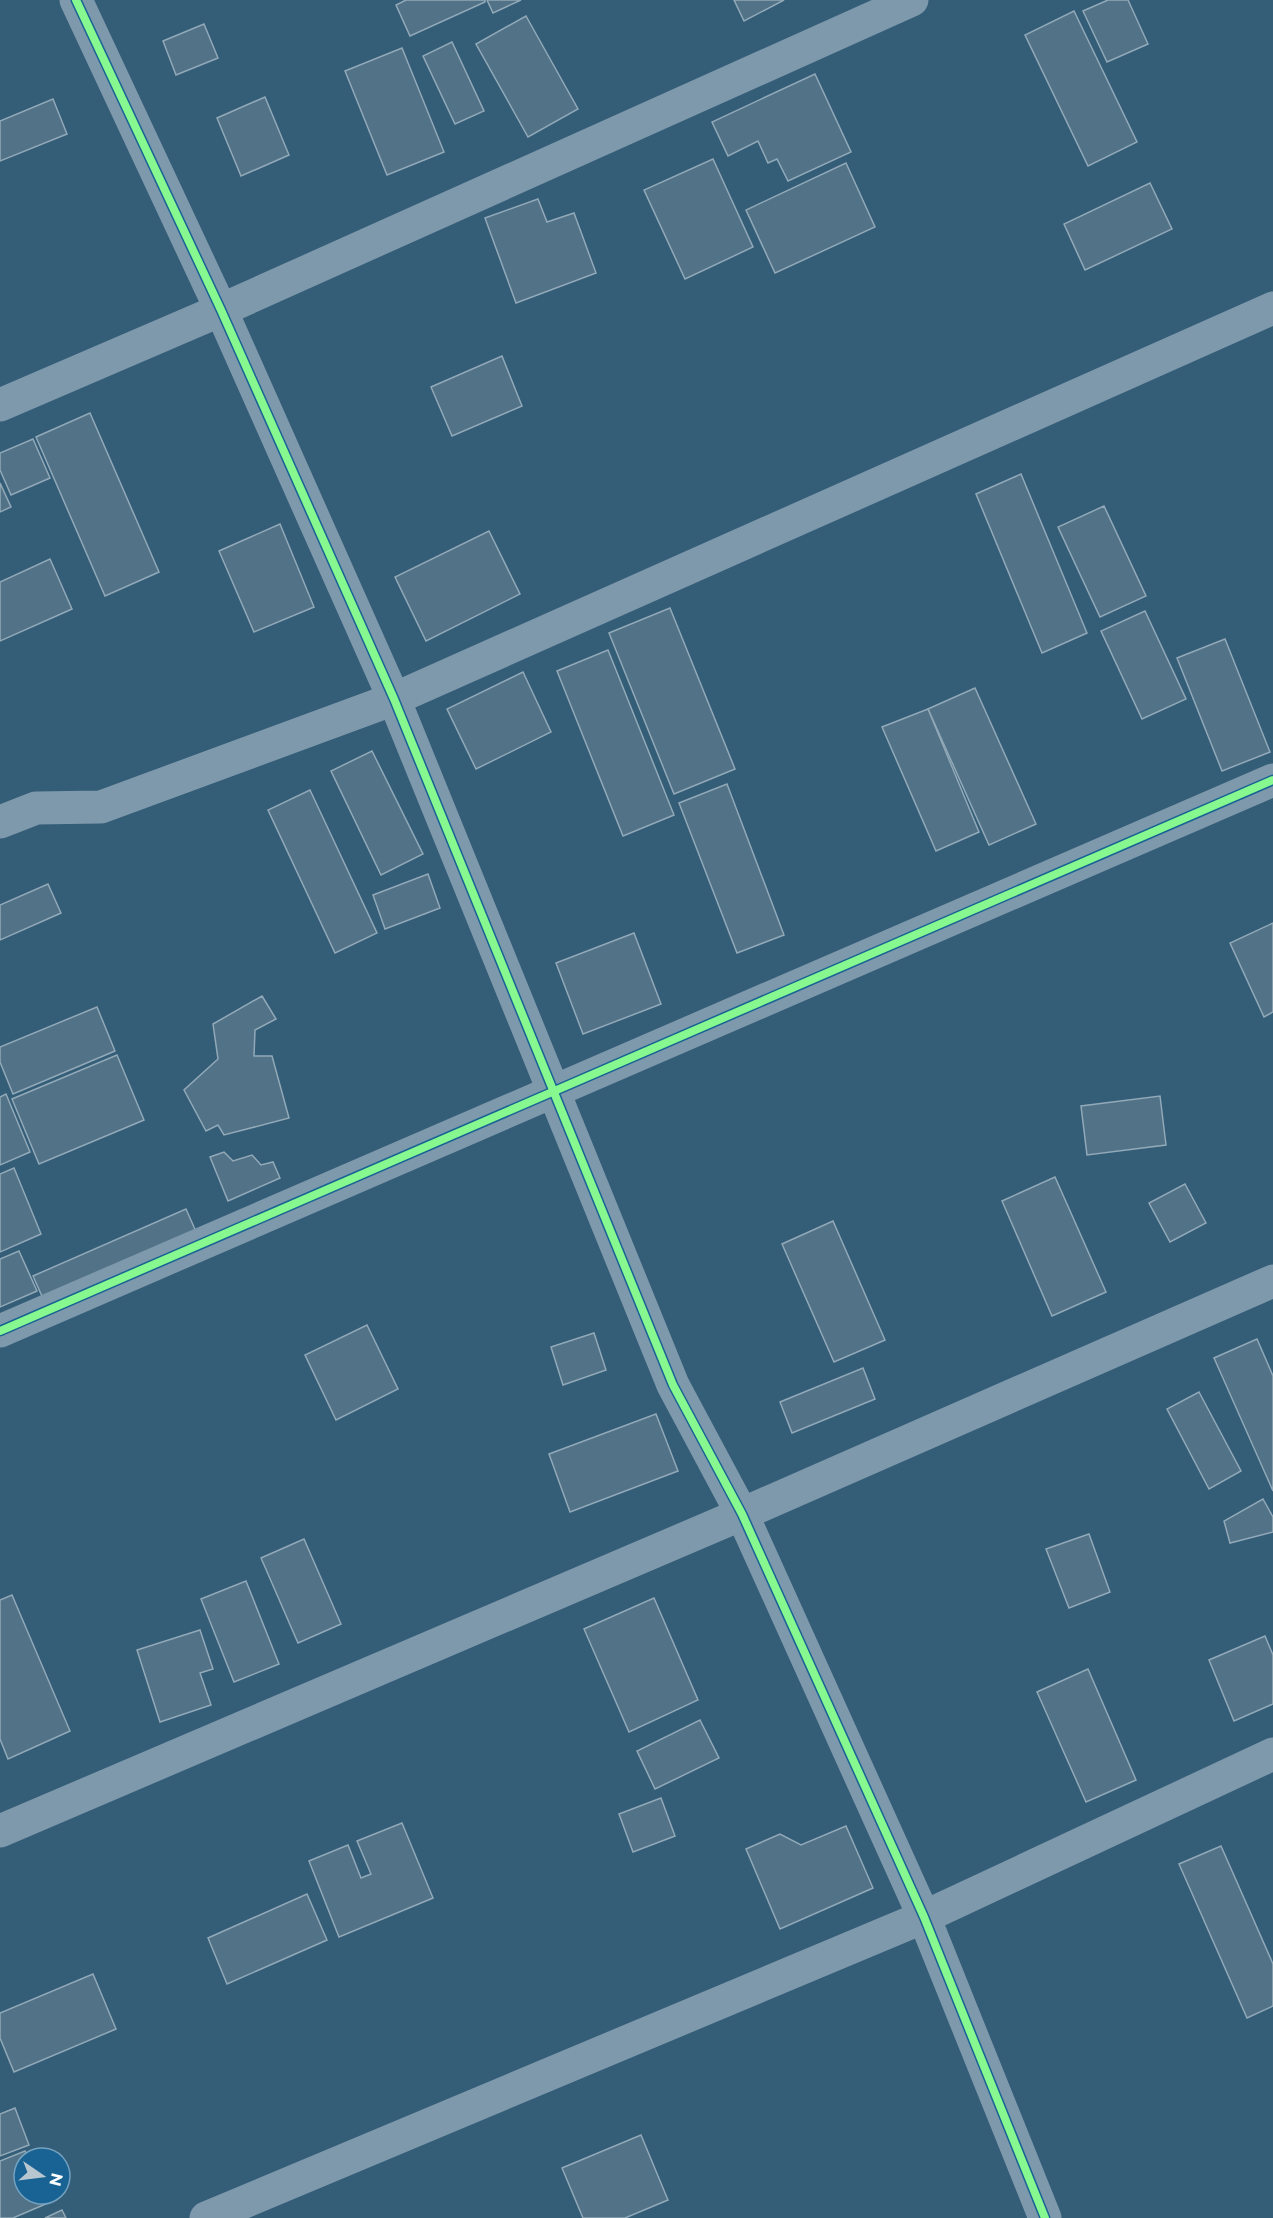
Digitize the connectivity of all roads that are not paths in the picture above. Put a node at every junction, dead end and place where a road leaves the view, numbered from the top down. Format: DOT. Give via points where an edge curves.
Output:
graph roads {
  1 [pos="76,0"];
  2 [pos="912,0"];
  3 [pos="1273,308"];
  4 [pos="221,310"];
  5 [pos="0,405"];
  6 [pos="394,699"];
  7 [pos="1273,780"];
  8 [pos="0,822"];
  9 [pos="553,1092"];
  10 [pos="1273,1281"];
  11 [pos="0,1331"];
  12 [pos="742,1514"];
  13 [pos="1273,1754"];
  14 [pos="0,1831"];
  15 [pos="924,1917"];
  16 [pos="206,2218"];
  17 [pos="1045,2218"];
  1 -- 4 [label="street"];
  2 -- 4 [label="street"];
  3 -- 6 [label="street"];
  4 -- 5 [label="street"];
  4 -- 6 [label="street"];
  6 -- 8 [label="street" via="101,807 36,808"];
  6 -- 9 [label="street"];
  7 -- 9 [label="street"];
  9 -- 11 [label="street"];
  9 -- 12 [label="street" via="673,1385"];
  10 -- 12 [label="street"];
  12 -- 14 [label="street"];
  12 -- 15 [label="street"];
  13 -- 15 [label="street"];
  15 -- 16 [label="street"];
  15 -- 17 [label="street"];
}
